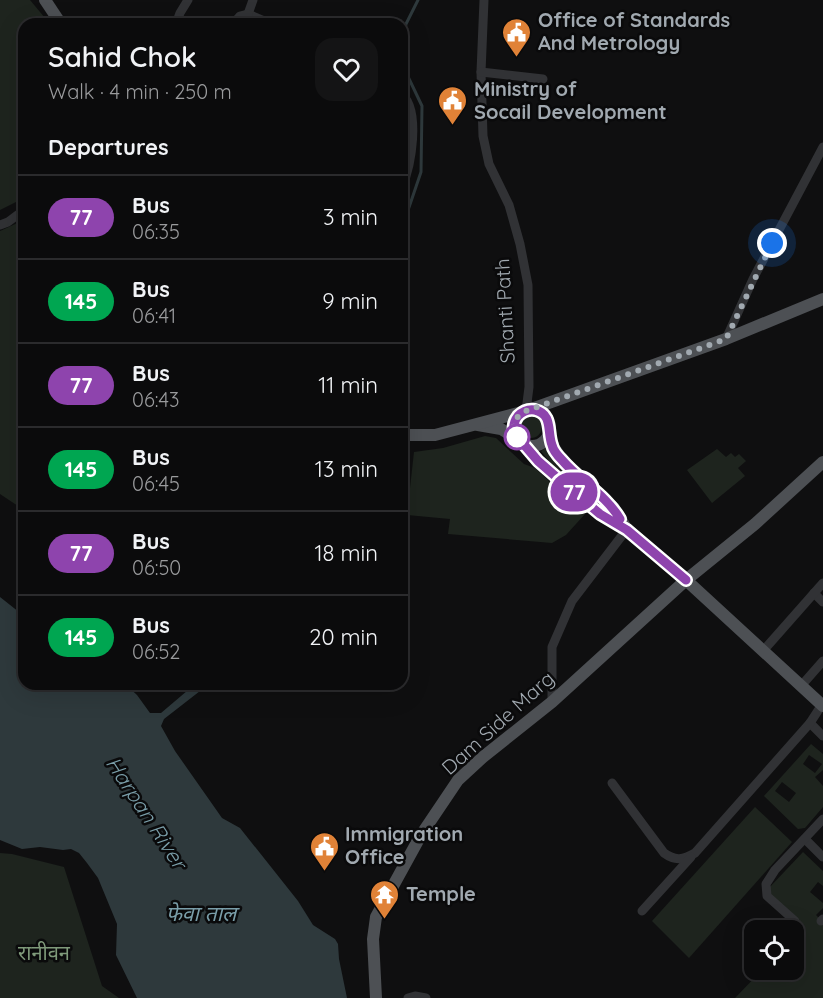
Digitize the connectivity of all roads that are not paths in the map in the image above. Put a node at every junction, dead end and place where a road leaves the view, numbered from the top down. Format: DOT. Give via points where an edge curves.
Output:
graph roads {
  1 [pos="45,0"];
  2 [pos="188,0"];
  3 [pos="253,0"];
  4 [pos="484,0"];
  5 [pos="248,14"];
  6 [pos="57,18"];
  7 [pos="178,18"];
  8 [pos="238,18"];
  9 [pos="257,18"];
  10 [pos="481,72"];
  11 [pos="543,80"];
  12 [pos="408,105"];
  13 [pos="823,147"];
  14 [pos="408,170"];
  15 [pos="18,214"];
  16 [pos="0,225"];
  17 [pos="823,299"];
  18 [pos="726,339"];
  19 [pos="567,395"];
  20 [pos="526,411"];
  21 [pos="469,426"];
  22 [pos="549,427"];
  23 [pos="408,435"];
  24 [pos="521,441"];
  25 [pos="823,462"];
  26 [pos="627,530"];
  27 [pos="686,580"];
  28 [pos="823,583"];
  29 [pos="814,593"];
  30 [pos="823,602"];
  31 [pos="763,651"];
  32 [pos="823,661"];
  33 [pos="801,686"];
  34 [pos="552,702"];
  35 [pos="822,705"];
  36 [pos="810,723"];
  37 [pos="823,736"];
  38 [pos="612,783"];
  39 [pos="823,819"];
  40 [pos="805,839"];
  41 [pos="695,853"];
  42 [pos="823,856"];
  43 [pos="642,911"];
  44 [pos="794,920"];
  45 [pos="376,998"];
  46 [pos="408,998"];
  47 [pos="426,998"];
  1 -- 6 [label="main road"];
  2 -- 7 [label="street"];
  3 -- 5 [label="street"];
  4 -- 10 [label="street, Shanti Path"];
  5 -- 8 [label="street"];
  5 -- 9 [label="street"];
  10 -- 11 [label="street"];
  10 -- 20 [label="street, Shanti Path" via="486,155 509,205 528,285"];
  12 -- 14 [label="street" via="412,146"];
  13 -- 18 [label="street"];
  15 -- 16 [label="street"];
  17 -- 18 [label="main road"];
  18 -- 19 [label="main road"];
  19 -- 20 [label="main road"];
  19 -- 22 [label="main road" via="554,407"];
  20 -- 21 [label="main road"];
  20 -- 22 [label="main road" via="542,413"];
  20 -- 24 [label="main road" via="514,425 514,433"];
  21 -- 23 [label="main road" via="435,435"];
  21 -- 24 [label="main road" via="501,429"];
  22 -- 24 [label="main road" via="545,439 537,444"];
  22 -- 26 [label="main road" via="552,445 563,461 614,508"];
  24 -- 26 [label="main road" via="538,461 600,514"];
  25 -- 27 [label="main road, Dam Side Marg"];
  26 -- 27 [label="main road"];
  26 -- 34 [label="street" via="572,601 552,647"];
  27 -- 31 [label="main road"];
  27 -- 34 [label="main road, Dam Side Marg"];
  28 -- 29 [label="street"];
  29 -- 30 [label="street"];
  29 -- 31 [label="street"];
  31 -- 33 [label="main road"];
  32 -- 33 [label="street"];
  33 -- 35 [label="main road"];
  34 -- 45 [label="main road, Dam Side Marg" via="458,780 421,835 376,917 372,939"];
  35 -- 36 [label="street"];
  36 -- 37 [label="street"];
  36 -- 41 [label="street"];
  38 -- 41 [label="street" via="664,853 672,859 684,859"];
  39 -- 40 [label="street"];
  40 -- 42 [label="street"];
  40 -- 44 [label="street" via="776,870 765,890"];
  41 -- 43 [label="street"];
  46 -- 47 [label="street"];
}
